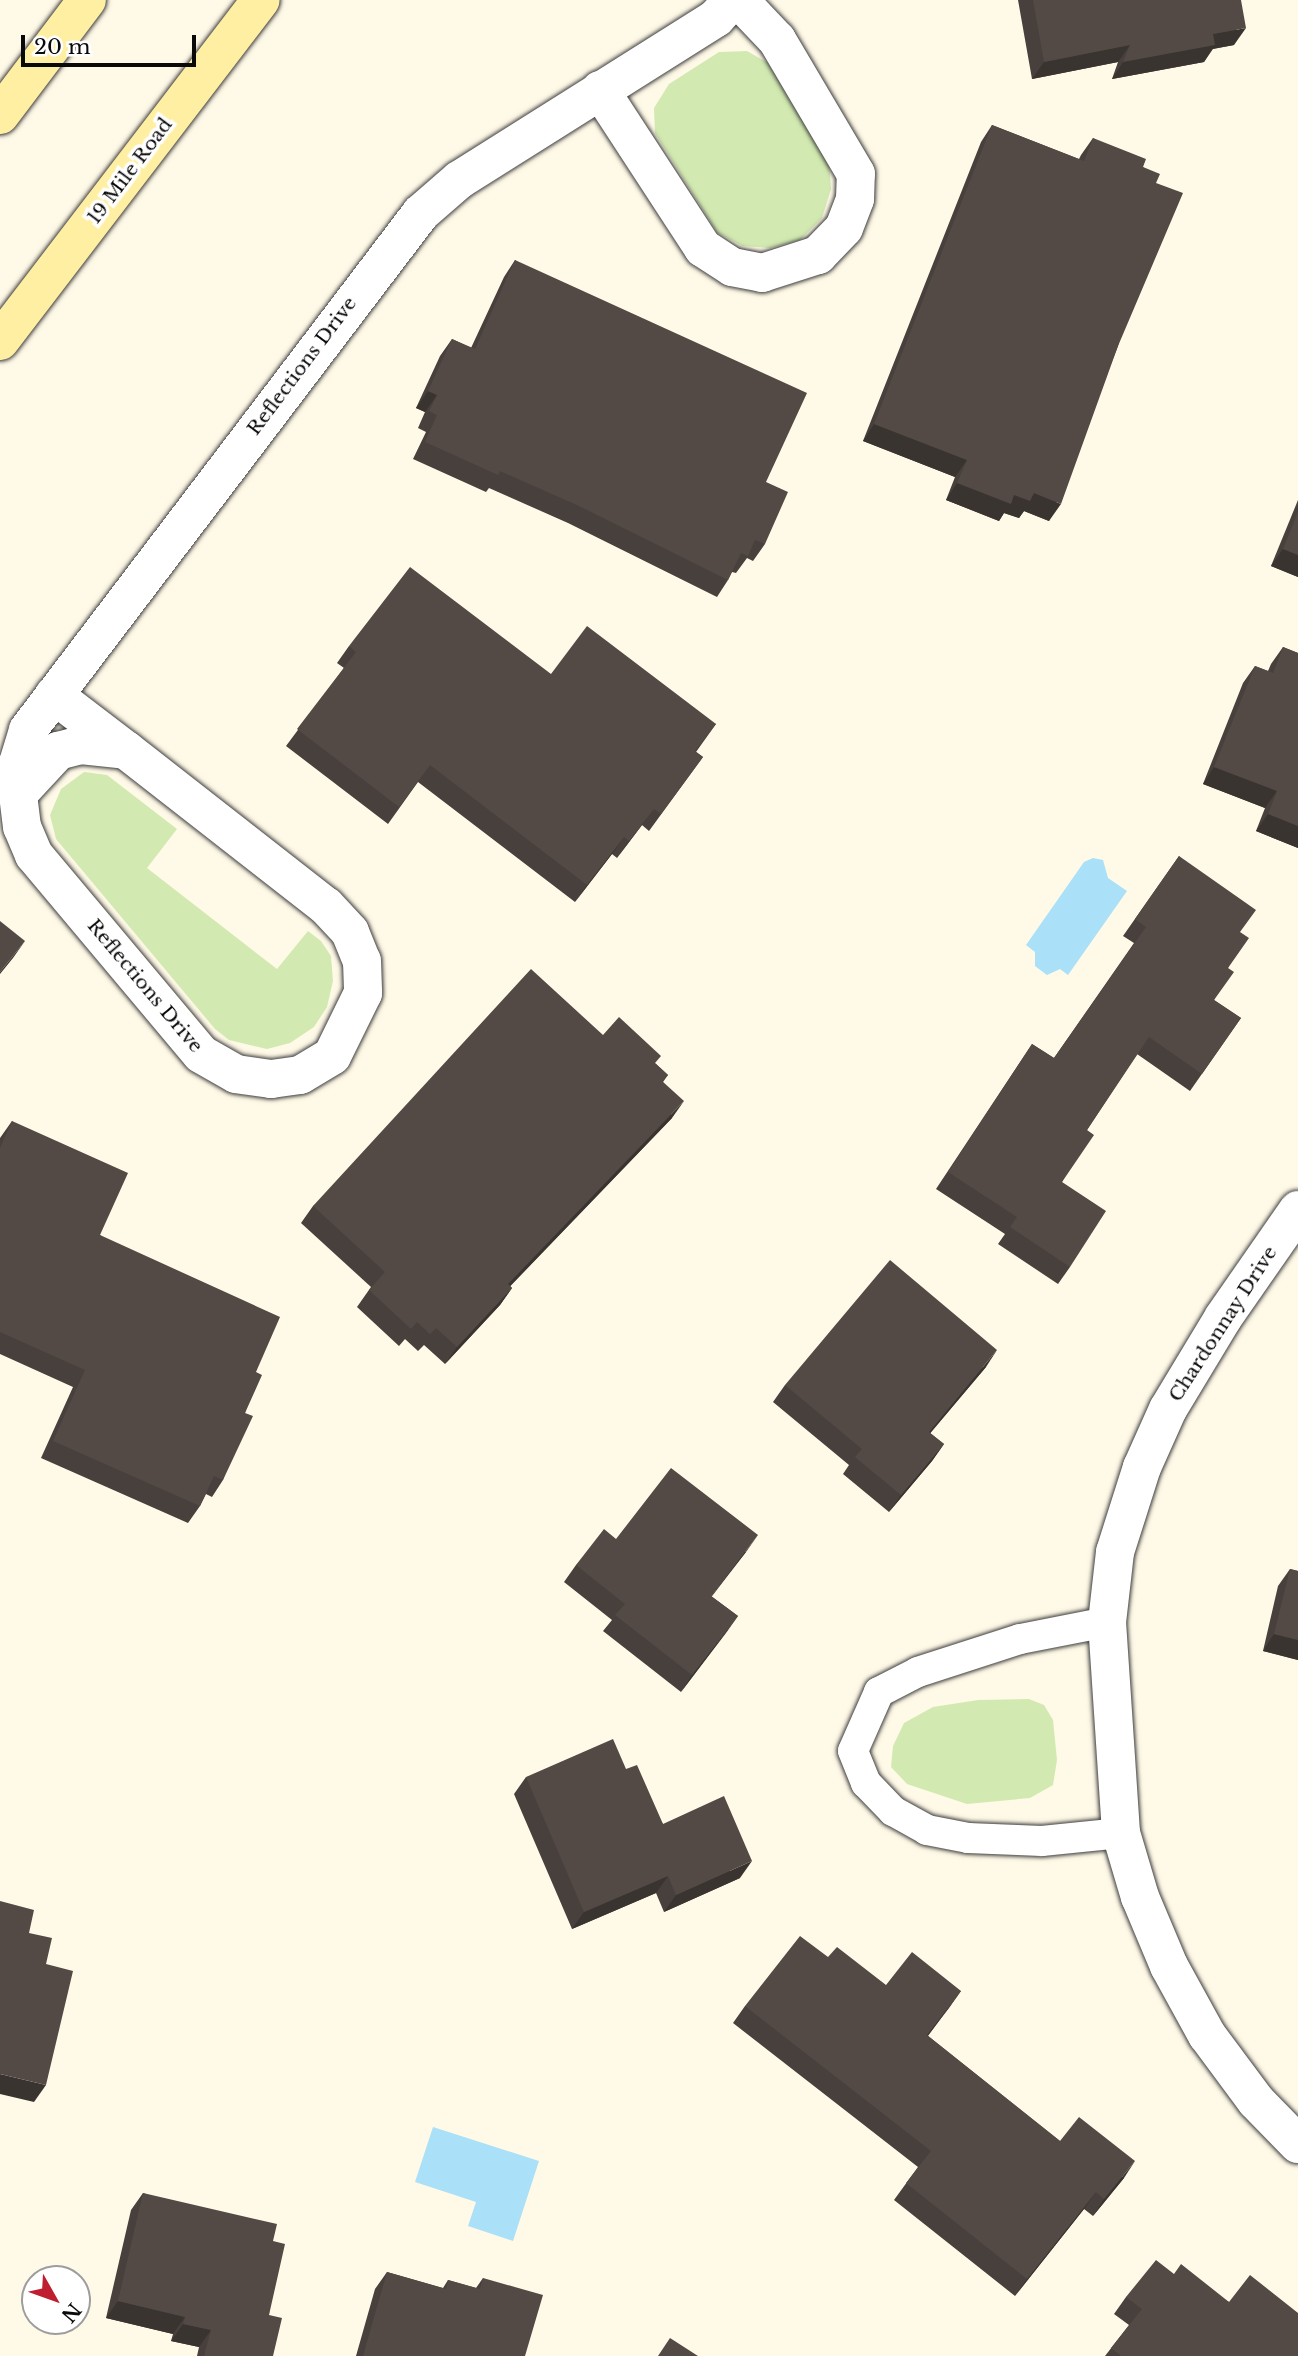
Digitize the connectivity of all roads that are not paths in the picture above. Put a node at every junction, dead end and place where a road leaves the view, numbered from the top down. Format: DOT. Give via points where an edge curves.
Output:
graph roads {
  1 [pos="88,0"];
  2 [pos="261,0"];
  3 [pos="733,0"];
  4 [pos="739,0"];
  5 [pos="600,90"];
  6 [pos="0,115"];
  7 [pos="0,341"];
  8 [pos="54,695"];
  9 [pos="126,750"];
  10 [pos="18,794"];
  11 [pos="1298,1210"];
  12 [pos="1107,1622"];
  13 [pos="1121,1833"];
  14 [pos="1298,2144"];
  1 -- 6 [label="main road"];
  2 -- 7 [label="main road, 19 Mile Road"];
  3 -- 5 [label="street, Reflections Drive" via="716,18"];
  4 -- 5 [label="street" via="777,40 856,174 855,199 844,228 818,255 762,273 732,267 703,248"];
  5 -- 8 [label="street, Reflections Drive" via="459,180 421,213"];
  8 -- 9 [label="street, Reflections Drive"];
  8 -- 10 [label="street, Reflections Drive" via="27,730 18,763"];
  9 -- 10 [label="street" via="81,745 58,751"];
  9 -- 10 [label="street, Reflections Drive" via="326,905 350,932 362,961 363,993 332,1056 300,1075 271,1079 215,1066 34,855 22,827"];
  11 -- 12 [label="street, Chardonnay Drive" via="1223,1318 1168,1409 1142,1467 1115,1552"];
  12 -- 13 [label="street, Chardonnay Drive"];
  12 -- 13 [label="lane" via="1020,1639 918,1672 879,1692 853,1751 866,1783 893,1811 927,1830 968,1838 1042,1841"];
  13 -- 14 [label="street, Chardonnay Drive" via="1140,1897 1169,1966 1207,2035 1256,2101"];
}
